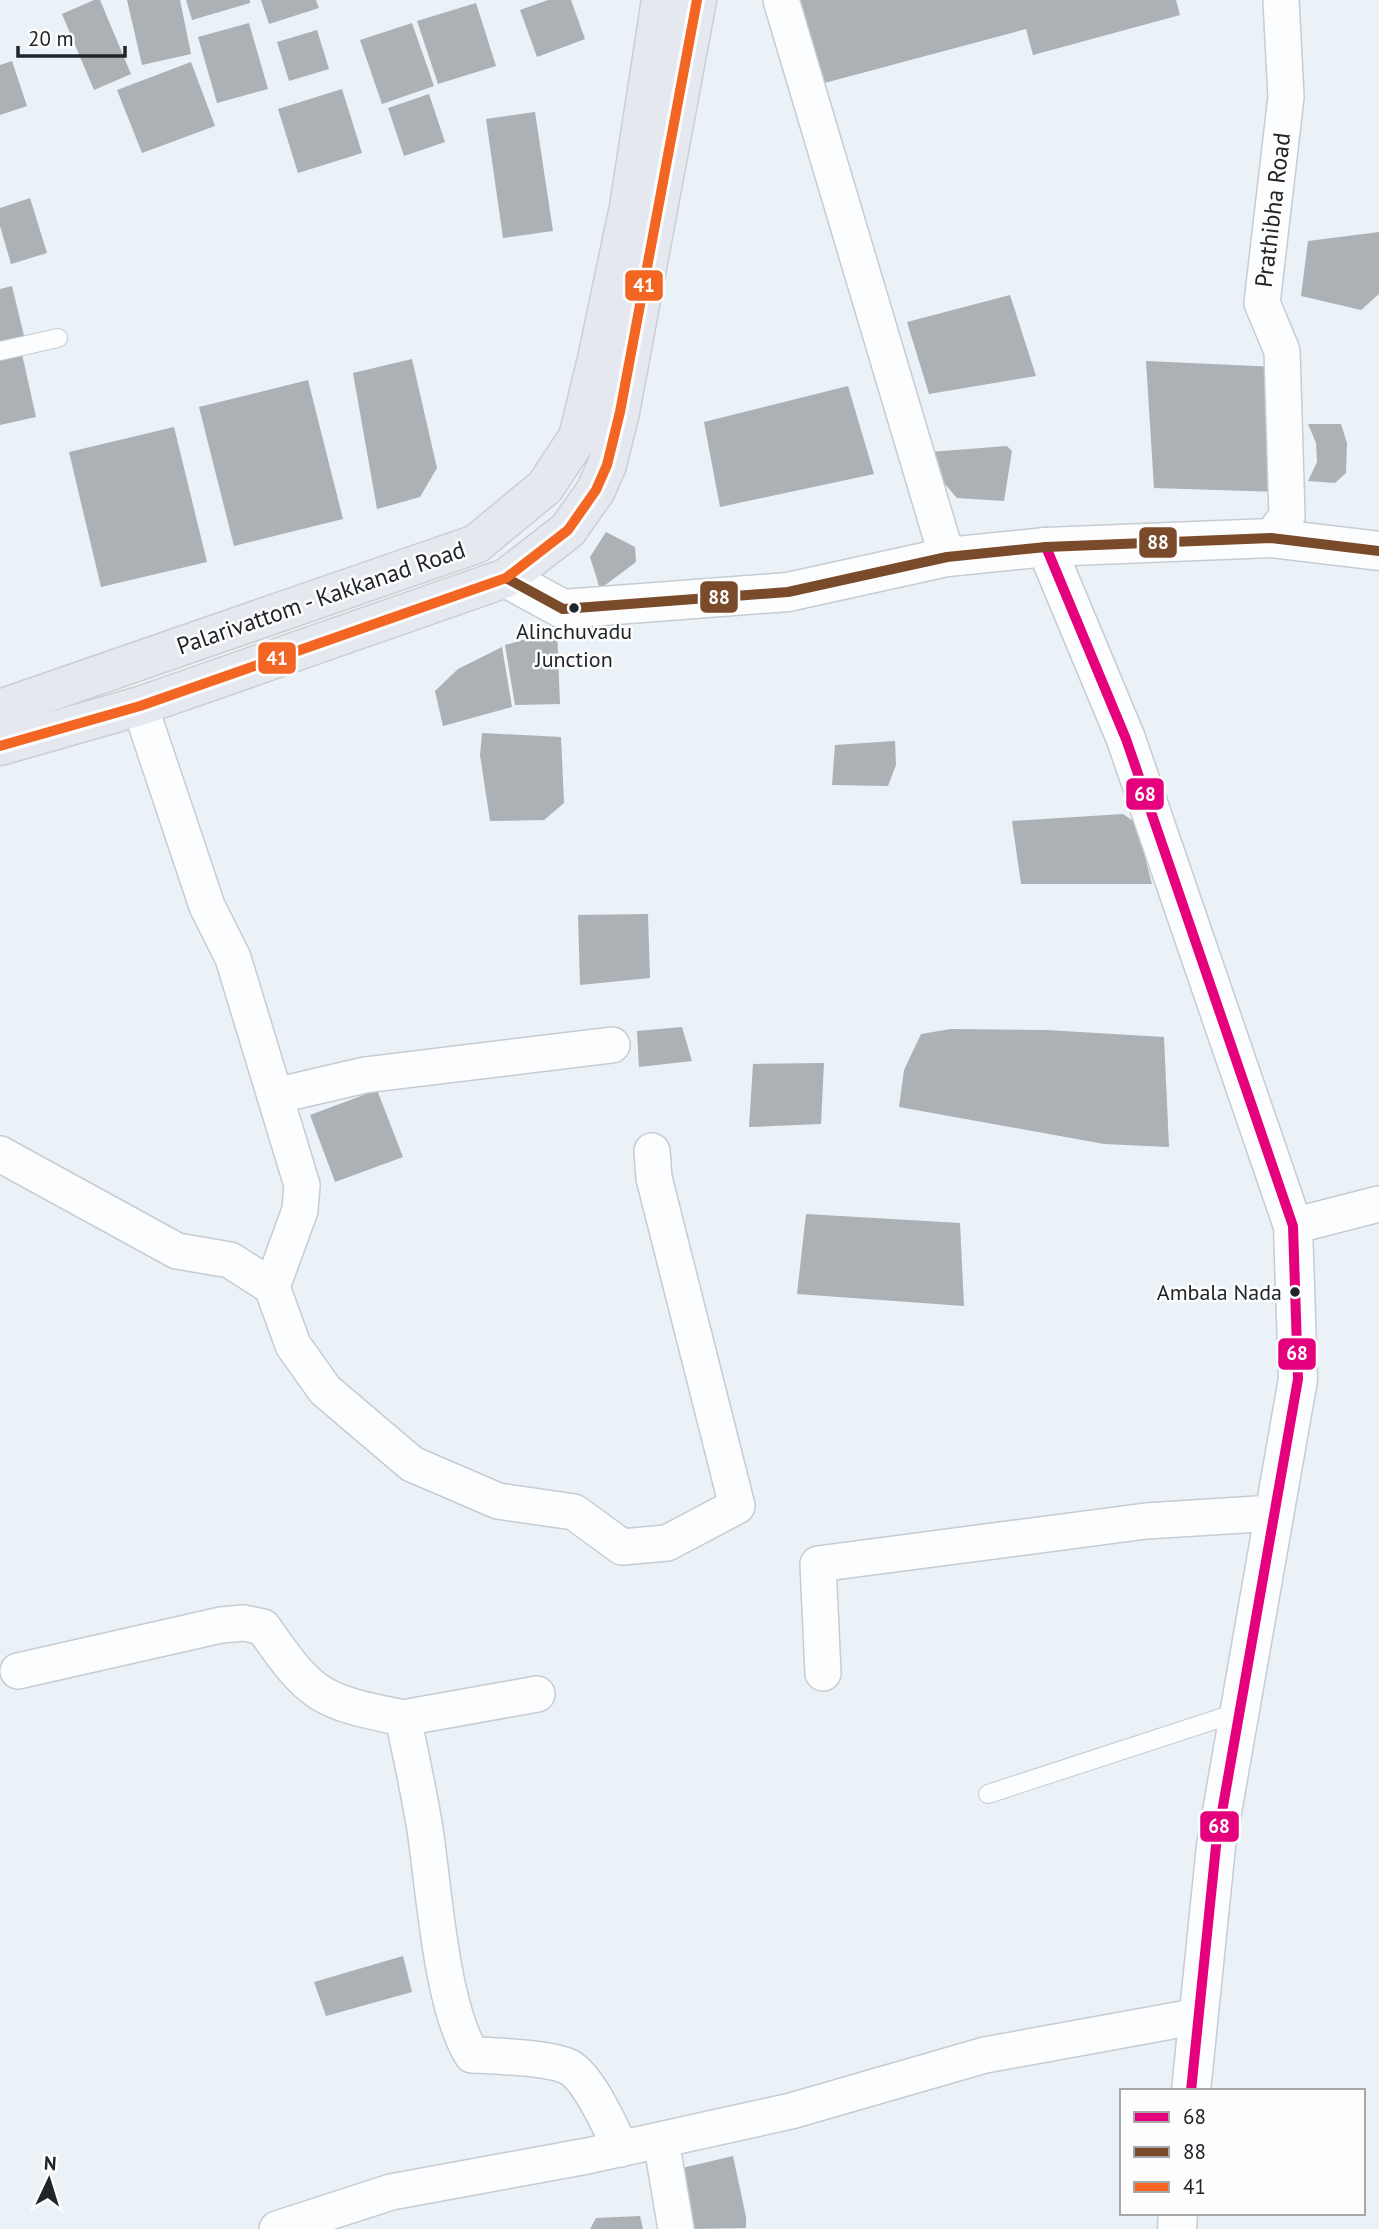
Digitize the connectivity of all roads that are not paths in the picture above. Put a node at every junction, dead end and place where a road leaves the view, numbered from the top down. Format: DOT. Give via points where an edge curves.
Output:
graph roads {
  1 [pos="661,0"];
  2 [pos="697,0"];
  3 [pos="781,0"];
  4 [pos="1281,0"];
  5 [pos="58,338"];
  6 [pos="0,351"];
  7 [pos="1271,538"];
  8 [pos="1046,547"];
  9 [pos="1379,551"];
  10 [pos="947,557"];
  11 [pos="506,578"];
  12 [pos="140,706"];
  13 [pos="0,709"];
  14 [pos="45,714"];
  15 [pos="0,746"];
  16 [pos="611,1045"];
  17 [pos="275,1096"];
  18 [pos="652,1151"];
  19 [pos="0,1154"];
  20 [pos="1379,1204"];
  21 [pos="1293,1226"];
  22 [pos="272,1287"];
  23 [pos="1274,1513"];
  24 [pos="18,1671"];
  25 [pos="823,1674"];
  26 [pos="537,1694"];
  27 [pos="1239,1712"];
  28 [pos="403,1718"];
  29 [pos="988,1794"];
  30 [pos="1199,2016"];
  31 [pos="1191,2089"];
  32 [pos="661,2140"];
  33 [pos="621,2149"];
  34 [pos="277,2229"];
  35 [pos="676,2229"];
  1 -- 14 [label="main road, Palarivattom - Kakkanad Road" via="629,207 597,359 578,437 545,487 476,544"];
  2 -- 11 [label="main road, Palarivattom - Kakkanad Road" via="621,412 607,465 568,530"];
  3 -- 10 [label="street"];
  4 -- 7 [label="street, Prathibha Road" via="1286,97 1262,303 1282,351 1287,516"];
  5 -- 6 [label="lane"];
  7 -- 8 [label="street"];
  7 -- 9 [label="street"];
  8 -- 10 [label="street"];
  8 -- 21 [label="street" via="1126,738"];
  10 -- 11 [label="street" via="788,592 563,609"];
  11 -- 12 [label="main road, Palarivattom - Kakkanad Road"];
  12 -- 14 [label="main road, Palarivattom - Kakkanad Road"];
  12 -- 17 [label="street" via="207,906 233,958"];
  13 -- 14 [label="main road, Palarivattom - Kakkanad Road"];
  14 -- 15 [label="main road, Palarivattom - Kakkanad Road"];
  16 -- 17 [label="street" via="365,1075"];
  17 -- 22 [label="street" via="302,1185 300,1210"];
  18 -- 22 [label="street" via="654,1178 737,1506 667,1543 622,1547 573,1513 498,1501 412,1464 325,1390 293,1345"];
  19 -- 22 [label="street" via="177,1251 230,1260"];
  20 -- 21 [label="street"];
  21 -- 23 [label="street" via="1298,1379"];
  23 -- 25 [label="street" via="1146,1521 818,1564"];
  23 -- 27 [label="street"];
  24 -- 28 [label="street" via="244,1623 263,1627 315,1691 342,1705"];
  26 -- 28 [label="street"];
  27 -- 29 [label="lane"];
  27 -- 30 [label="street" via="1216,1846"];
  28 -- 33 [label="street" via="425,1825 446,1975 464,2043 471,2054 513,2056 569,2067 599,2103"];
  30 -- 31 [label="street"];
  30 -- 32 [label="street" via="985,2055 791,2111"];
  32 -- 33 [label="street"];
  32 -- 35 [label="street"];
  33 -- 34 [label="street" via="391,2192"];
}
